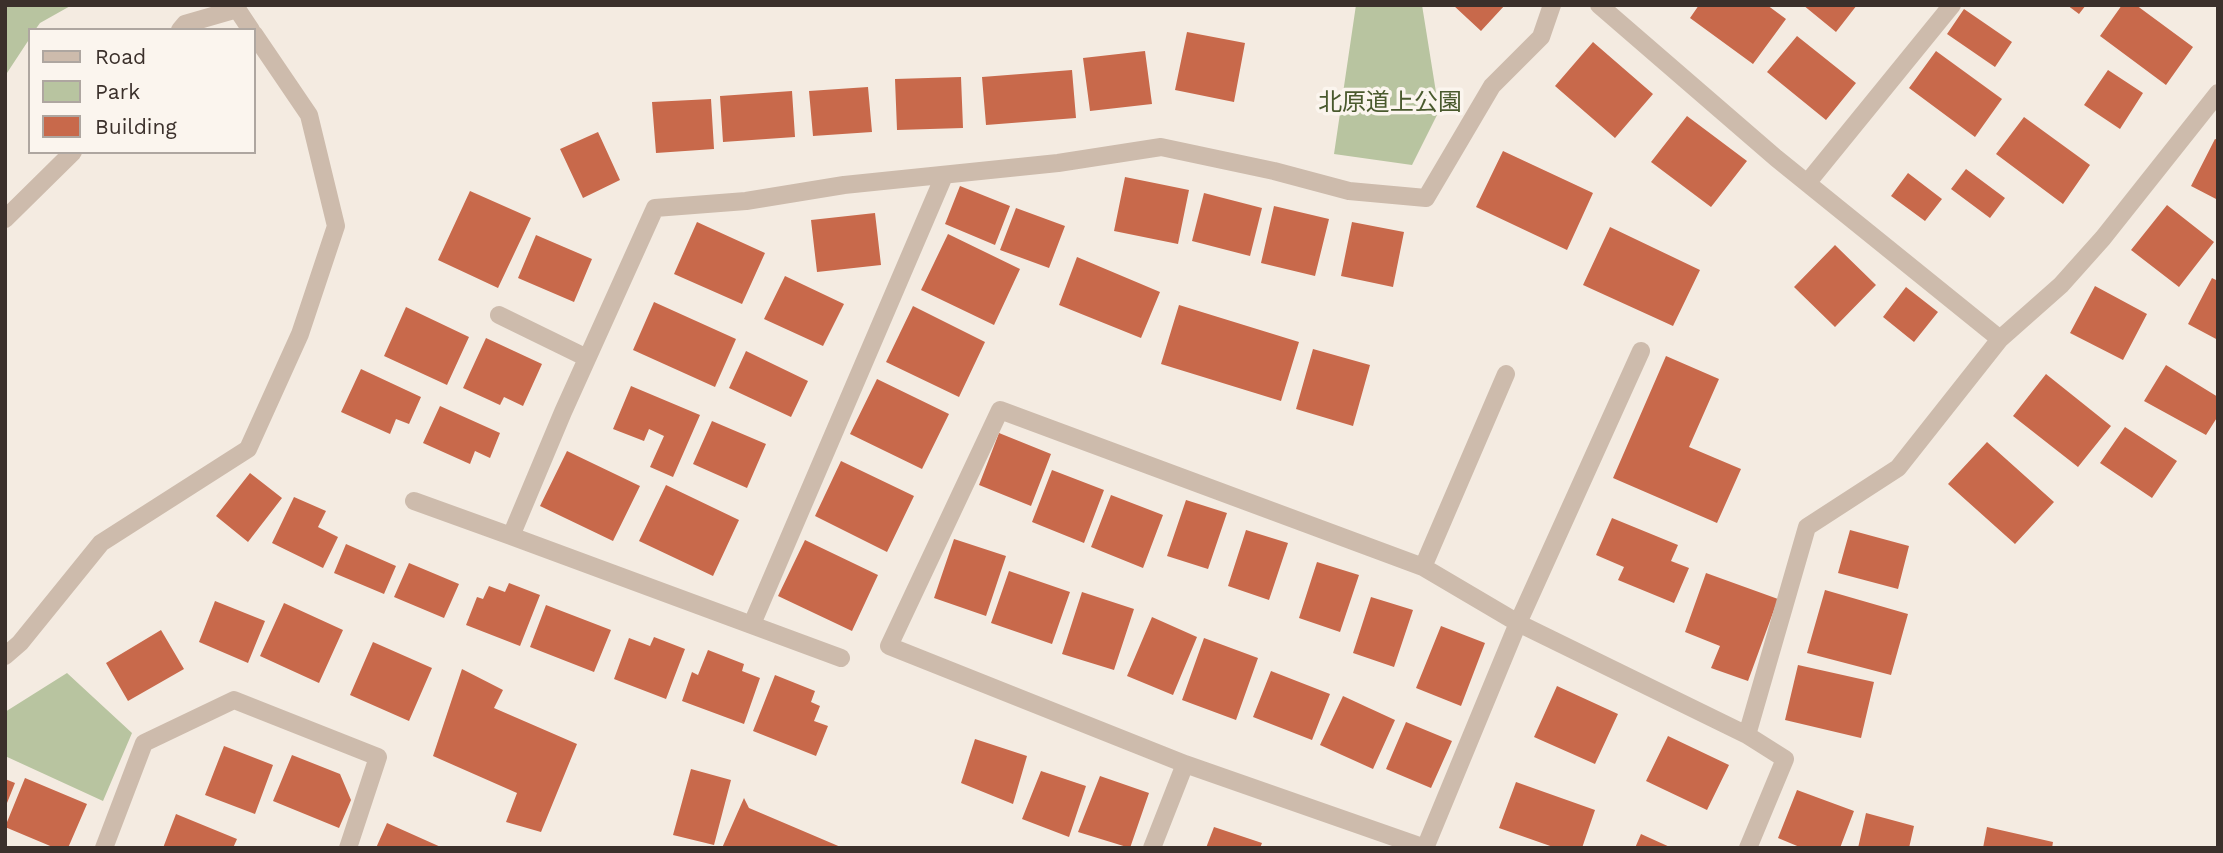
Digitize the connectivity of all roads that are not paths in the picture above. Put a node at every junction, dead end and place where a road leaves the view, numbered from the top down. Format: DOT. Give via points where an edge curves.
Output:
graph roads {
  1 [pos="1552,5"];
  2 [pos="1599,5"];
  3 [pos="1952,5"];
  4 [pos="182,28"];
  5 [pos="250,28"];
  6 [pos="256,37"];
  7 [pos="2218,93"];
  8 [pos="71,154"];
  9 [pos="944,176"];
  10 [pos="1808,182"];
  11 [pos="5,219"];
  12 [pos="499,315"];
  13 [pos="2000,340"];
  14 [pos="1641,351"];
  15 [pos="587,358"];
  16 [pos="1506,374"];
  17 [pos="414,501"];
  18 [pos="511,536"];
  19 [pos="1423,566"];
  20 [pos="1518,623"];
  21 [pos="752,624"];
  22 [pos="5,656"];
  23 [pos="841,658"];
  24 [pos="1747,735"];
  25 [pos="1185,764"];
  26 [pos="104,848"];
  27 [pos="348,848"];
  28 [pos="1152,848"];
  29 [pos="1425,848"];
  30 [pos="1748,848"];
  1 -- 9 [label="street" via="1541,37 1492,86 1426,198 1349,191 1161,147"];
  2 -- 10 [label="street"];
  3 -- 10 [label="street"];
  4 -- 5 [label="street" via="237,9"];
  6 -- 22 [label="street" via="309,115 336,226 300,334 248,449 102,543"];
  7 -- 13 [label="street" via="2102,238 2060,285"];
  8 -- 11 [label="street"];
  9 -- 15 [label="street" via="655,208"];
  9 -- 21 [label="street"];
  10 -- 13 [label="street"];
  12 -- 15 [label="street"];
  13 -- 24 [label="street" via="1898,468 1807,527"];
  14 -- 20 [label="street"];
  15 -- 18 [label="street"];
  16 -- 19 [label="street"];
  17 -- 18 [label="street"];
  18 -- 21 [label="street"];
  19 -- 20 [label="street"];
  19 -- 25 [label="street" via="1000,410 889,646"];
  20 -- 24 [label="street"];
  20 -- 29 [label="street"];
  21 -- 23 [label="street"];
  24 -- 30 [label="street" via="1785,759"];
  25 -- 28 [label="street"];
  25 -- 29 [label="street"];
  26 -- 27 [label="street" via="144,743 234,699 378,757"];
}
